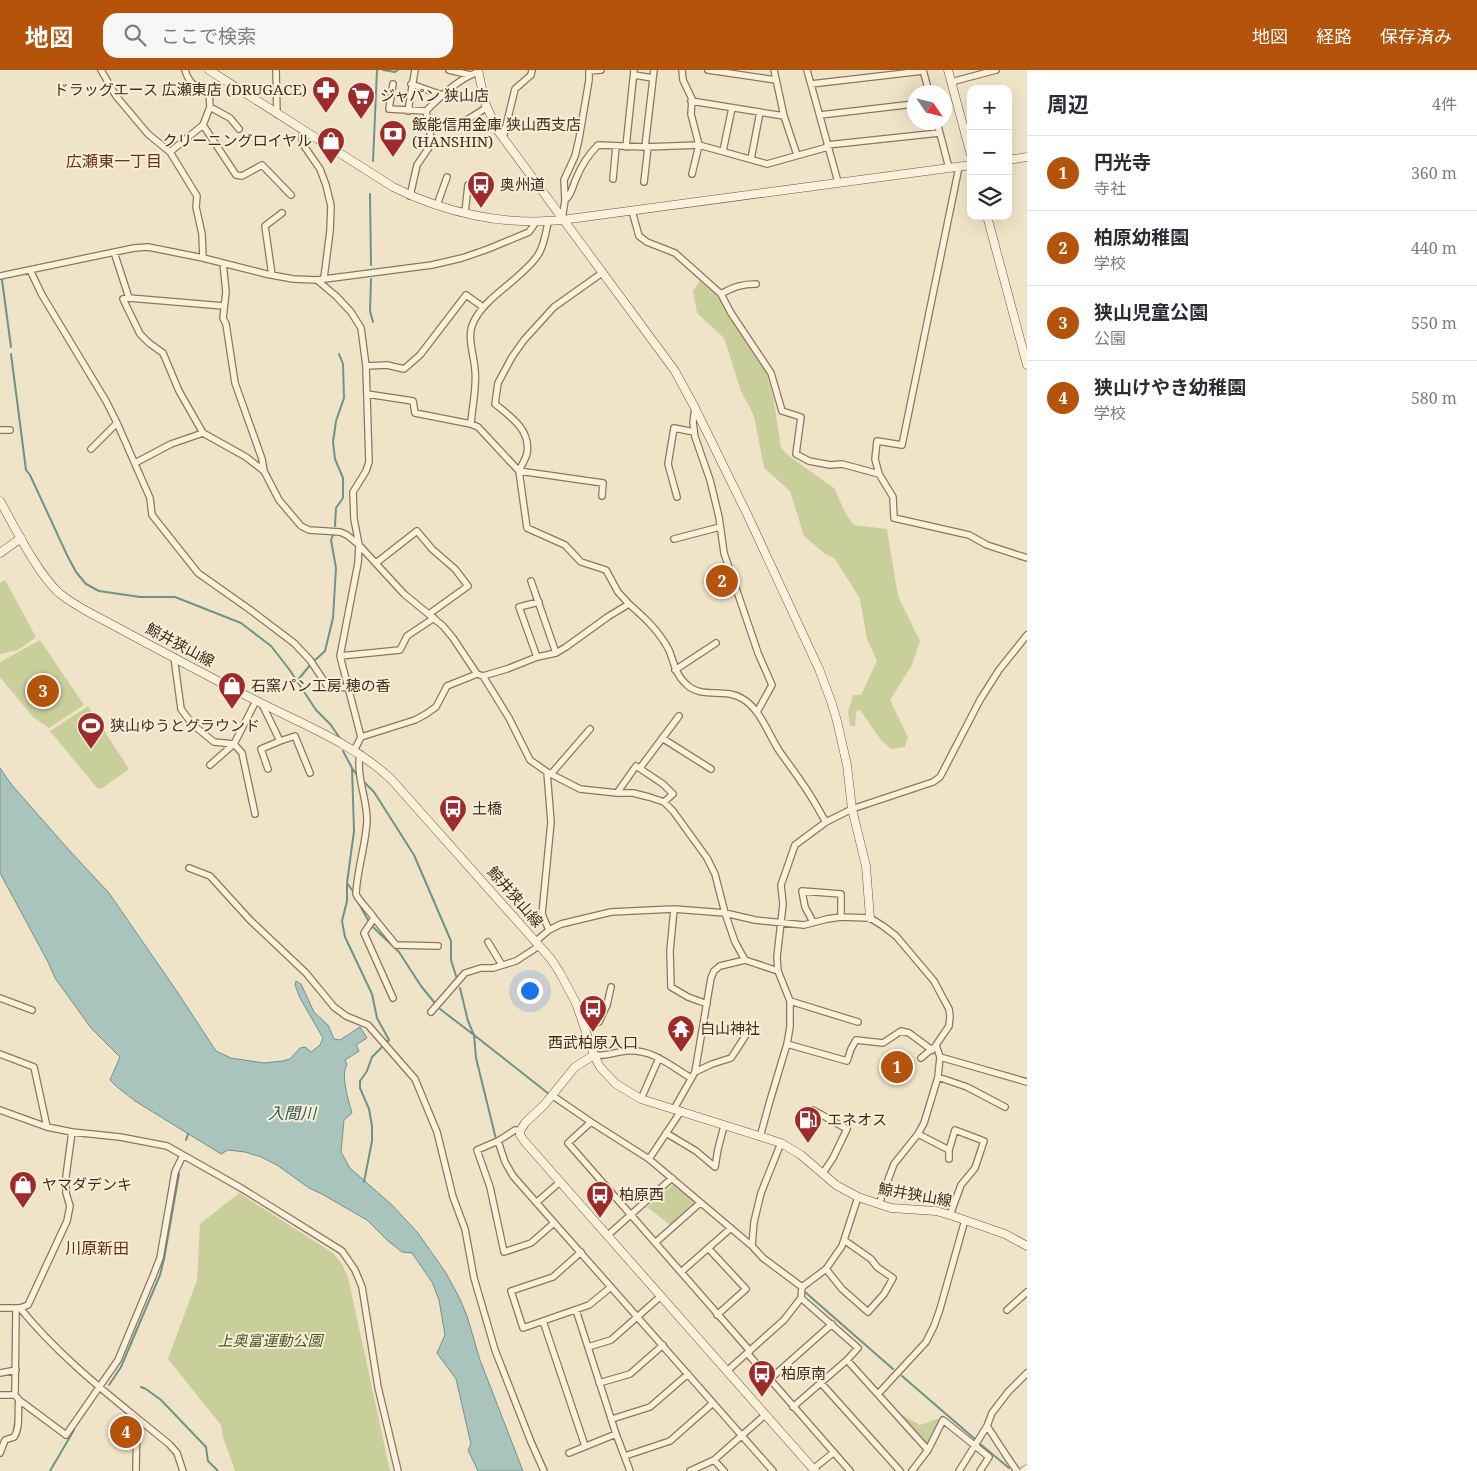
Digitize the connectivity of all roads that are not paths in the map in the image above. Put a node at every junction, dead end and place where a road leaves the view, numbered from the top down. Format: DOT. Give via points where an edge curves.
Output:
graph roads {
  1 [pos="101,70"];
  2 [pos="185,70"];
  3 [pos="209,70"];
  4 [pos="276,70"];
  5 [pos="415,70"];
  6 [pos="449,70"];
  7 [pos="532,70"];
  8 [pos="601,70"];
  9 [pos="654,70"];
  10 [pos="682,70"];
  11 [pos="708,70"];
  12 [pos="774,70"];
  13 [pos="807,70"];
  14 [pos="923,70"];
  15 [pos="948,70"];
  16 [pos="996,70"];
  17 [pos="475,72"];
  18 [pos="634,72"];
  19 [pos="653,78"];
  20 [pos="776,80"];
  21 [pos="951,82"];
  22 [pos="393,84"];
  23 [pos="411,84"];
  24 [pos="811,84"];
  25 [pos="927,85"];
  26 [pos="442,95"];
  27 [pos="691,101"];
  28 [pos="907,105"];
  29 [pos="210,107"];
  30 [pos="486,108"];
  31 [pos="732,108"];
  32 [pos="408,111"];
  33 [pos="426,111"];
  34 [pos="760,112"];
  35 [pos="277,114"];
  36 [pos="820,115"];
  37 [pos="784,116"];
  38 [pos="203,125"];
  39 [pos="454,128"];
  40 [pos="239,129"];
  41 [pos="938,130"];
  42 [pos="303,131"];
  43 [pos="939,133"];
  44 [pos="503,138"];
  45 [pos="967,140"];
  46 [pos="699,145"];
  47 [pos="616,146"];
  48 [pos="828,146"];
  49 [pos="626,147"];
  50 [pos="647,147"];
  51 [pos="723,151"];
  52 [pos="170,152"];
  53 [pos="797,155"];
  54 [pos="1027,157"];
  55 [pos="751,159"];
  56 [pos="1012,159"];
  57 [pos="967,166"];
  58 [pos="959,167"];
  59 [pos="949,168"];
  60 [pos="692,174"];
  61 [pos="447,177"];
  62 [pos="613,179"];
  63 [pos="644,182"];
  64 [pos="838,182"];
  65 [pos="468,185"];
  66 [pos="291,195"];
  67 [pos="410,196"];
  68 [pos="565,200"];
  69 [pos="437,205"];
  70 [pos="632,211"];
  71 [pos="282,213"];
  72 [pos="465,213"];
  73 [pos="562,220"];
  74 [pos="988,220"];
  75 [pos="536,222"];
  76 [pos="548,222"];
  77 [pos="114,252"];
  78 [pos="203,258"];
  79 [pos="223,263"];
  80 [pos="30,270"];
  81 [pos="602,273"];
  82 [pos="272,275"];
  83 [pos="0,276"];
  84 [pos="324,278"];
  85 [pos="317,280"];
  86 [pos="756,284"];
  87 [pos="721,294"];
  88 [pos="129,298"];
  89 [pos="224,306"];
  90 [pos="484,307"];
  91 [pos="1026,354"];
  92 [pos="1027,365"];
  93 [pos="366,366"];
  94 [pos="366,394"];
  95 [pos="695,408"];
  96 [pos="117,423"];
  97 [pos="471,424"];
  98 [pos="0,430"];
  99 [pos="10,430"];
  100 [pos="694,432"];
  101 [pos="203,433"];
  102 [pos="91,449"];
  103 [pos="135,463"];
  104 [pos="264,471"];
  105 [pos="519,472"];
  106 [pos="878,474"];
  107 [pos="602,496"];
  108 [pos="677,498"];
  109 [pos="0,501"];
  110 [pos="720,527"];
  111 [pos="21,538"];
  112 [pos="674,539"];
  113 [pos="360,545"];
  114 [pos="0,553"];
  115 [pos="1027,558"];
  116 [pos="376,563"];
  117 [pos="532,581"];
  118 [pos="539,602"];
  119 [pos="629,604"];
  120 [pos="432,616"];
  121 [pos="1027,635"];
  122 [pos="716,642"];
  123 [pos="556,653"];
  124 [pos="340,656"];
  125 [pos="537,656"];
  126 [pos="174,658"];
  127 [pos="675,670"];
  128 [pos="480,675"];
  129 [pos="348,687"];
  130 [pos="259,702"];
  131 [pos="757,712"];
  132 [pos="679,716"];
  133 [pos="590,728"];
  134 [pos="361,737"];
  135 [pos="662,738"];
  136 [pos="280,741"];
  137 [pos="234,744"];
  138 [pos="357,753"];
  139 [pos="210,765"];
  140 [pos="640,768"];
  141 [pos="268,769"];
  142 [pos="710,769"];
  143 [pos="310,773"];
  144 [pos="549,773"];
  145 [pos="617,793"];
  146 [pos="664,802"];
  147 [pos="852,809"];
  148 [pos="255,814"];
  149 [pos="826,822"];
  150 [pos="189,868"];
  151 [pos="674,909"];
  152 [pos="724,913"];
  153 [pos="841,917"];
  154 [pos="374,918"];
  155 [pos="870,918"];
  156 [pos="782,922"];
  157 [pos="813,922"];
  158 [pos="549,930"];
  159 [pos="488,942"];
  160 [pos="537,944"];
  161 [pos="438,946"];
  162 [pos="745,960"];
  163 [pos="502,966"];
  164 [pos="778,971"];
  165 [pos="611,988"];
  166 [pos="0,998"];
  167 [pos="393,998"];
  168 [pos="790,1001"];
  169 [pos="707,1004"];
  170 [pos="32,1010"];
  171 [pos="431,1012"];
  172 [pos="858,1022"];
  173 [pos="585,1027"];
  174 [pos="748,1032"];
  175 [pos="787,1044"];
  176 [pos="934,1047"];
  177 [pos="0,1054"];
  178 [pos="594,1055"];
  179 [pos="940,1057"];
  180 [pos="659,1058"];
  181 [pos="921,1058"];
  182 [pos="695,1072"];
  183 [pos="938,1076"];
  184 [pos="691,1078"];
  185 [pos="1027,1082"];
  186 [pos="553,1096"];
  187 [pos="641,1099"];
  188 [pos="1005,1107"];
  189 [pos="0,1110"];
  190 [pos="677,1110"];
  191 [pos="813,1110"];
  192 [pos="591,1122"];
  193 [pos="724,1126"];
  194 [pos="47,1127"];
  195 [pos="520,1131"];
  196 [pos="72,1132"];
  197 [pos="666,1133"];
  198 [pos="918,1134"];
  199 [pos="760,1137"];
  200 [pos="498,1141"];
  201 [pos="781,1143"];
  202 [pos="949,1150"];
  203 [pos="183,1155"];
  204 [pos="649,1159"];
  205 [pos="949,1159"];
  206 [pos="823,1173"];
  207 [pos="672,1178"];
  208 [pos="560,1182"];
  209 [pos="858,1197"];
  210 [pos="537,1202"];
  211 [pos="700,1203"];
  212 [pos="879,1204"];
  213 [pos="631,1214"];
  214 [pos="950,1215"];
  215 [pos="965,1220"];
  216 [pos="554,1223"];
  217 [pos="731,1228"];
  218 [pos="608,1235"];
  219 [pos="844,1240"];
  220 [pos="656,1242"];
  221 [pos="1026,1243"];
  222 [pos="752,1246"];
  223 [pos="708,1248"];
  224 [pos="581,1252"];
  225 [pos="826,1268"];
  226 [pos="682,1272"];
  227 [pos="610,1287"];
  228 [pos="802,1287"];
  229 [pos="1027,1292"];
  230 [pos="661,1296"];
  231 [pos="802,1298"];
  232 [pos="0,1308"];
  233 [pos="18,1308"];
  234 [pos="576,1310"];
  235 [pos="1007,1310"];
  236 [pos="717,1315"];
  237 [pos="637,1317"];
  238 [pos="543,1321"];
  239 [pos="832,1324"];
  240 [pos="662,1345"];
  241 [pos="588,1347"];
  242 [pos="748,1352"];
  243 [pos="847,1360"];
  244 [pos="16,1370"];
  245 [pos="726,1372"];
  246 [pos="0,1373"];
  247 [pos="1027,1373"];
  248 [pos="688,1374"];
  249 [pos="769,1380"];
  250 [pos="599,1383"];
  251 [pos="821,1383"];
  252 [pos="98,1388"];
  253 [pos="878,1394"];
  254 [pos="0,1395"];
  255 [pos="15,1395"];
  256 [pos="19,1400"];
  257 [pos="713,1403"];
  258 [pos="794,1407"];
  259 [pos="765,1415"];
  260 [pos="137,1418"];
  261 [pos="612,1419"];
  262 [pos="987,1426"];
  263 [pos="616,1434"];
  264 [pos="742,1435"];
  265 [pos="974,1445"];
  266 [pos="585,1446"];
  267 [pos="928,1450"];
  268 [pos="0,1453"];
  269 [pos="569,1453"];
  270 [pos="833,1453"];
  271 [pos="625,1456"];
  272 [pos="714,1460"];
  273 [pos="814,1470"];
  274 [pos="136,1471"];
  275 [pos="183,1471"];
  276 [pos="398,1471"];
  277 [pos="544,1471"];
  278 [pos="630,1471"];
  279 [pos="690,1471"];
  280 [pos="724,1471"];
  281 [pos="774,1471"];
  282 [pos="850,1471"];
  283 [pos="900,1471"];
  284 [pos="912,1471"];
  285 [pos="959,1471"];
  286 [pos="980,1471"];
  287 [pos="1017,1471"];
  1 -- 52 [label="street" via="116,96 148,134"];
  2 -- 29 [label="street" via="192,84 209,93"];
  3 -- 35 [label="street"];
  4 -- 35 [label="street"];
  5 -- 23 [label="street"];
  6 -- 17 [label="street"];
  7 -- 44 [label="street" via="530,76 515,89"];
  8 -- 68 [label="street" via="589,71 579,139 564,180"];
  9 -- 19 [label="street"];
  10 -- 27 [label="street"];
  11 -- 20 [label="street"];
  12 -- 20 [label="street"];
  13 -- 24 [label="street"];
  14 -- 24 [label="street"];
  14 -- 25 [label="street"];
  15 -- 21 [label="street"];
  16 -- 21 [label="street"];
  17 -- 26 [label="street"];
  17 -- 30 [label="street"];
  18 -- 19 [label="street"];
  18 -- 49 [label="street"];
  19 -- 50 [label="street"];
  20 -- 37 [label="street"];
  21 -- 45 [label="street"];
  22 -- 32 [label="street" via="389,109"];
  23 -- 26 [label="street"];
  23 -- 32 [label="street"];
  24 -- 36 [label="street"];
  26 -- 33 [label="street"];
  27 -- 31 [label="street"];
  27 -- 46 [label="street"];
  28 -- 36 [label="street"];
  29 -- 38 [label="street"];
  29 -- 40 [label="street" via="230,118"];
  30 -- 39 [label="street"];
  30 -- 44 [label="street"];
  31 -- 34 [label="street"];
  31 -- 51 [label="street"];
  32 -- 33 [label="street"];
  33 -- 67 [label="street" via="430,146 417,165"];
  34 -- 37 [label="street"];
  34 -- 55 [label="street"];
  35 -- 42 [label="street"];
  36 -- 48 [label="street"];
  37 -- 53 [label="street"];
  38 -- 52 [label="street"];
  38 -- 66 [label="street" via="236,174 242,176 262,165"];
  41 -- 43 [label="street"];
  42 -- 67 [label="street"];
  42 -- 84 [label="street" via="302,143 320,170 331,206"];
  43 -- 48 [label="street"];
  43 -- 59 [label="street"];
  44 -- 73 [label="street"];
  46 -- 50 [label="street"];
  46 -- 51 [label="street"];
  46 -- 60 [label="street"];
  47 -- 49 [label="street"];
  47 -- 62 [label="street"];
  47 -- 68 [label="street" via="598,145 589,154 570,197"];
  48 -- 53 [label="street"];
  48 -- 64 [label="street"];
  49 -- 50 [label="street"];
  50 -- 63 [label="street"];
  51 -- 55 [label="street"];
  52 -- 78 [label="street" via="197,196"];
  53 -- 55 [label="street" via="767,164"];
  54 -- 56 [label="street"];
  57 -- 58 [label="street"];
  58 -- 59 [label="street"];
  58 -- 106 [label="street" via="902,445 877,441 875,459"];
  59 -- 64 [label="street"];
  61 -- 69 [label="street"];
  64 -- 70 [label="street"];
  65 -- 72 [label="street"];
  67 -- 69 [label="street"];
  68 -- 73 [label="street"];
  69 -- 72 [label="street"];
  70 -- 73 [label="street"];
  70 -- 87 [label="street" via="639,236 675,254"];
  71 -- 82 [label="street" via="266,226"];
  72 -- 75 [label="street" via="498,220"];
  73 -- 76 [label="street"];
  73 -- 81 [label="street"];
  74 -- 91 [label="street"];
  75 -- 76 [label="street"];
  75 -- 84 [label="street" via="529,232 462,258 432,265"];
  76 -- 90 [label="street" via="538,255"];
  77 -- 78 [label="street" via="148,247"];
  77 -- 80 [label="street"];
  77 -- 88 [label="street"];
  78 -- 79 [label="street"];
  79 -- 82 [label="street"];
  79 -- 89 [label="street"];
  80 -- 83 [label="street"];
  80 -- 96 [label="street"];
  81 -- 95 [label="street" via="664,356"];
  81 -- 105 [label="street" via="554,307 524,340 498,383 495,404 521,426 527,442 527,453"];
  82 -- 85 [label="street"];
  84 -- 85 [label="street"];
  85 -- 93 [label="street" via="351,312 361,328"];
  86 -- 87 [label="street" via="742,284"];
  87 -- 106 [label="street" via="771,373 782,411 801,417 796,454 809,461 842,464"];
  88 -- 89 [label="street"];
  88 -- 101 [label="street" via="123,299 140,334 163,353 179,391"];
  89 -- 104 [label="street" via="223,318 235,383"];
  90 -- 93 [label="street" via="466,295 420,355 404,368"];
  90 -- 97 [label="street" via="471,331 475,371"];
  91 -- 92 [label="street"];
  93 -- 94 [label="street"];
  94 -- 97 [label="street" via="413,401 415,413"];
  94 -- 113 [label="street" via="369,462 353,492 354,519"];
  95 -- 100 [label="street"];
  95 -- 147 [label="street" via="819,669 838,725"];
  96 -- 102 [label="street"];
  96 -- 103 [label="street"];
  97 -- 105 [label="street" via="478,427"];
  98 -- 99 [label="street"];
  100 -- 108 [label="street" via="674,428 668,464"];
  100 -- 110 [label="street" via="710,480"];
  101 -- 103 [label="street" via="171,444"];
  101 -- 104 [label="street"];
  103 -- 129 [label="street" via="150,498 152,515 198,573 294,643 328,687"];
  104 -- 113 [label="street" via="279,500 302,526 309,530 340,532"];
  105 -- 107 [label="street" via="603,483"];
  105 -- 119 [label="street" via="528,528 565,545 581,562 606,570"];
  106 -- 115 [label="street" via="893,496 894,518 969,535 987,545"];
  109 -- 111 [label="street, 鯨井狭山線"];
  110 -- 112 [label="street"];
  110 -- 131 [label="street" via="724,553 772,685"];
  111 -- 114 [label="street"];
  111 -- 126 [label="street, 鯨井狭山線" via="50,582 68,600"];
  113 -- 116 [label="street"];
  113 -- 124 [label="street"];
  116 -- 120 [label="street" via="404,594"];
  116 -- 120 [label="street" via="418,530 468,586"];
  117 -- 118 [label="street"];
  118 -- 123 [label="street"];
  118 -- 125 [label="street" via="519,606"];
  119 -- 123 [label="street"];
  119 -- 127 [label="street" via="662,637"];
  120 -- 124 [label="street" via="407,636 400,650"];
  120 -- 128 [label="street"];
  121 -- 147 [label="street" via="980,700 940,777"];
  122 -- 127 [label="street"];
  123 -- 125 [label="street"];
  124 -- 129 [label="street"];
  125 -- 128 [label="street" via="507,669"];
  126 -- 130 [label="street, 鯨井狭山線"];
  126 -- 137 [label="street" via="181,709 192,724 214,742"];
  127 -- 131 [label="street" via="693,690 737,695"];
  128 -- 134 [label="street" via="447,686 436,707 415,720"];
  128 -- 144 [label="street" via="509,718 530,760"];
  129 -- 134 [label="street"];
  130 -- 136 [label="street"];
  130 -- 137 [label="street"];
  130 -- 138 [label="street, 鯨井狭山線"];
  131 -- 149 [label="street"];
  132 -- 135 [label="street"];
  133 -- 144 [label="street"];
  134 -- 138 [label="street"];
  135 -- 140 [label="street"];
  135 -- 142 [label="street"];
  136 -- 141 [label="street" via="261,749"];
  136 -- 143 [label="street" via="294,736"];
  137 -- 139 [label="street"];
  137 -- 148 [label="street" via="242,753"];
  138 -- 154 [label="street" via="367,818 356,894"];
  138 -- 160 [label="street, 鯨井狭山線" via="396,784"];
  140 -- 145 [label="street" via="636,766"];
  140 -- 146 [label="street" via="673,794"];
  144 -- 145 [label="street" via="580,789"];
  144 -- 158 [label="street" via="551,822 542,914"];
  145 -- 146 [label="street" via="633,793"];
  146 -- 152 [label="street" via="707,858 715,874"];
  147 -- 149 [label="street"];
  147 -- 155 [label="street" via="866,866"];
  149 -- 156 [label="street" via="795,845 781,886"];
  150 -- 277 [label="street" via="210,876 250,920 306,973 334,1007 346,1016 366,1023 415,1079 437,1132 495,1350"];
  151 -- 152 [label="street"];
  151 -- 158 [label="street" via="611,912"];
  151 -- 169 [label="street" via="671,987"];
  152 -- 156 [label="street"];
  152 -- 162 [label="street"];
  153 -- 155 [label="street"];
  153 -- 157 [label="street"];
  153 -- 157 [label="street" via="841,894 802,891 805,907"];
  154 -- 161 [label="street" via="396,945"];
  154 -- 167 [label="street" via="364,933"];
  155 -- 176 [label="street" via="896,936 930,975 944,998 949,1009 949,1026"];
  156 -- 157 [label="street" via="804,925"];
  156 -- 164 [label="street"];
  158 -- 160 [label="street"];
  159 -- 163 [label="street"];
  160 -- 163 [label="street" via="516,961"];
  160 -- 173 [label="street, 鯨井狭山線" via="560,973"];
  162 -- 164 [label="street"];
  162 -- 169 [label="street" via="720,966 714,971"];
  163 -- 171 [label="street" via="465,973"];
  164 -- 168 [label="street"];
  165 -- 173 [label="street" via="599,1022"];
  166 -- 170 [label="street"];
  168 -- 172 [label="street"];
  168 -- 175 [label="street"];
  169 -- 182 [label="street"];
  173 -- 178 [label="street, 鯨井狭山線"];
  174 -- 182 [label="street" via="731,1058"];
  175 -- 176 [label="street" via="847,1061 856,1040 883,1042 901,1031"];
  175 -- 199 [label="street"];
  176 -- 179 [label="street"];
  176 -- 181 [label="street"];
  177 -- 194 [label="street" via="34,1067"];
  178 -- 180 [label="street" via="602,1057 611,1053 639,1051"];
  178 -- 186 [label="street" via="576,1067"];
  178 -- 187 [label="street, 鯨井狭山線" via="616,1084"];
  179 -- 183 [label="street"];
  179 -- 185 [label="street"];
  180 -- 184 [label="street"];
  180 -- 187 [label="street"];
  182 -- 184 [label="street"];
  183 -- 188 [label="street"];
  183 -- 198 [label="street"];
  184 -- 190 [label="street"];
  186 -- 192 [label="street"];
  186 -- 195 [label="street"];
  187 -- 190 [label="street, 鯨井狭山線"];
  189 -- 194 [label="street"];
  190 -- 193 [label="street, 鯨井狭山線"];
  190 -- 197 [label="street"];
  191 -- 206 [label="street" via="847,1130"];
  192 -- 204 [label="street"];
  192 -- 213 [label="street" via="568,1143"];
  193 -- 197 [label="street" via="715,1167"];
  193 -- 199 [label="street, 鯨井狭山線"];
  194 -- 196 [label="street"];
  195 -- 200 [label="street" via="515,1130"];
  195 -- 208 [label="street" via="525,1142"];
  196 -- 203 [label="street" via="167,1146"];
  196 -- 233 [label="street" via="66,1176 70,1206 66,1221 28,1305"];
  197 -- 204 [label="street"];
  198 -- 202 [label="street"];
  198 -- 212 [label="street" via="894,1164"];
  199 -- 201 [label="street, 鯨井狭山線"];
  200 -- 210 [label="street" via="509,1170"];
  200 -- 216 [label="street" via="477,1150 490,1187 504,1252 531,1243"];
  201 -- 206 [label="street, 鯨井狭山線"];
  201 -- 222 [label="street" via="761,1193"];
  202 -- 205 [label="street"];
  202 -- 214 [label="street" via="955,1130 984,1141 975,1168 961,1185"];
  203 -- 252 [label="street" via="175,1172 160,1258 118,1360"];
  203 -- 276 [label="street" via="333,1244 356,1270"];
  204 -- 207 [label="street"];
  206 -- 209 [label="street, 鯨井狭山線" via="836,1185"];
  207 -- 211 [label="street"];
  207 -- 213 [label="street"];
  208 -- 210 [label="street"];
  208 -- 218 [label="street"];
  209 -- 212 [label="street, 鯨井狭山線"];
  209 -- 219 [label="street"];
  210 -- 216 [label="street"];
  211 -- 217 [label="street"];
  211 -- 220 [label="street"];
  212 -- 214 [label="street, 鯨井狭山線"];
  213 -- 218 [label="street"];
  213 -- 220 [label="street"];
  214 -- 215 [label="street, 鯨井狭山線"];
  215 -- 221 [label="street, 鯨井狭山線"];
  215 -- 253 [label="street" via="934,1326 926,1342"];
  216 -- 224 [label="street"];
  217 -- 222 [label="street"];
  217 -- 223 [label="street"];
  218 -- 230 [label="street"];
  219 -- 225 [label="street"];
  219 -- 225 [label="street" via="893,1278 884,1294 868,1312 842,1289"];
  220 -- 226 [label="street"];
  222 -- 228 [label="street"];
  223 -- 226 [label="street"];
  223 -- 236 [label="street" via="746,1289"];
  224 -- 227 [label="street"];
  224 -- 238 [label="street" via="553,1278 511,1291 523,1328"];
  225 -- 228 [label="street"];
  226 -- 236 [label="street"];
  227 -- 234 [label="street" via="590,1305"];
  227 -- 237 [label="street"];
  228 -- 231 [label="street"];
  229 -- 235 [label="street"];
  230 -- 237 [label="street"];
  230 -- 245 [label="street"];
  231 -- 239 [label="street"];
  231 -- 242 [label="street" via="784,1320"];
  232 -- 233 [label="street"];
  233 -- 244 [label="street"];
  233 -- 252 [label="street"];
  234 -- 238 [label="street"];
  234 -- 241 [label="street"];
  236 -- 242 [label="street"];
  237 -- 240 [label="street"];
  237 -- 241 [label="street" via="611,1340"];
  238 -- 266 [label="street"];
  239 -- 243 [label="street" via="858,1348"];
  239 -- 249 [label="street"];
  240 -- 248 [label="street"];
  240 -- 250 [label="street" via="630,1374"];
  241 -- 250 [label="street"];
  242 -- 245 [label="street"];
  242 -- 249 [label="street"];
  243 -- 251 [label="street"];
  243 -- 253 [label="street"];
  244 -- 246 [label="street"];
  244 -- 255 [label="street"];
  245 -- 259 [label="street"];
  247 -- 262 [label="street" via="992,1413"];
  248 -- 257 [label="street"];
  248 -- 261 [label="street" via="650,1407"];
  249 -- 258 [label="street"];
  250 -- 261 [label="street"];
  251 -- 258 [label="street"];
  251 -- 283 [label="street"];
  252 -- 256 [label="street" via="66,1435"];
  252 -- 260 [label="street"];
  253 -- 267 [label="street"];
  254 -- 255 [label="street"];
  255 -- 256 [label="street"];
  256 -- 268 [label="street" via="16,1434 14,1438 5,1440"];
  257 -- 264 [label="street"];
  257 -- 271 [label="street" via="670,1442"];
  258 -- 270 [label="street"];
  259 -- 264 [label="street"];
  259 -- 273 [label="street"];
  260 -- 274 [label="street"];
  260 -- 275 [label="street" via="169,1444"];
  261 -- 263 [label="street"];
  262 -- 265 [label="street"];
  262 -- 287 [label="street"];
  263 -- 266 [label="street"];
  263 -- 271 [label="street"];
  264 -- 272 [label="street"];
  264 -- 281 [label="street"];
  265 -- 267 [label="street" via="944,1420"];
  265 -- 285 [label="street"];
  265 -- 286 [label="street" via="989,1457"];
  266 -- 269 [label="street"];
  267 -- 284 [label="street"];
  270 -- 273 [label="street"];
  270 -- 282 [label="street"];
  271 -- 278 [label="street"];
  272 -- 279 [label="street"];
  272 -- 280 [label="street"];
}
